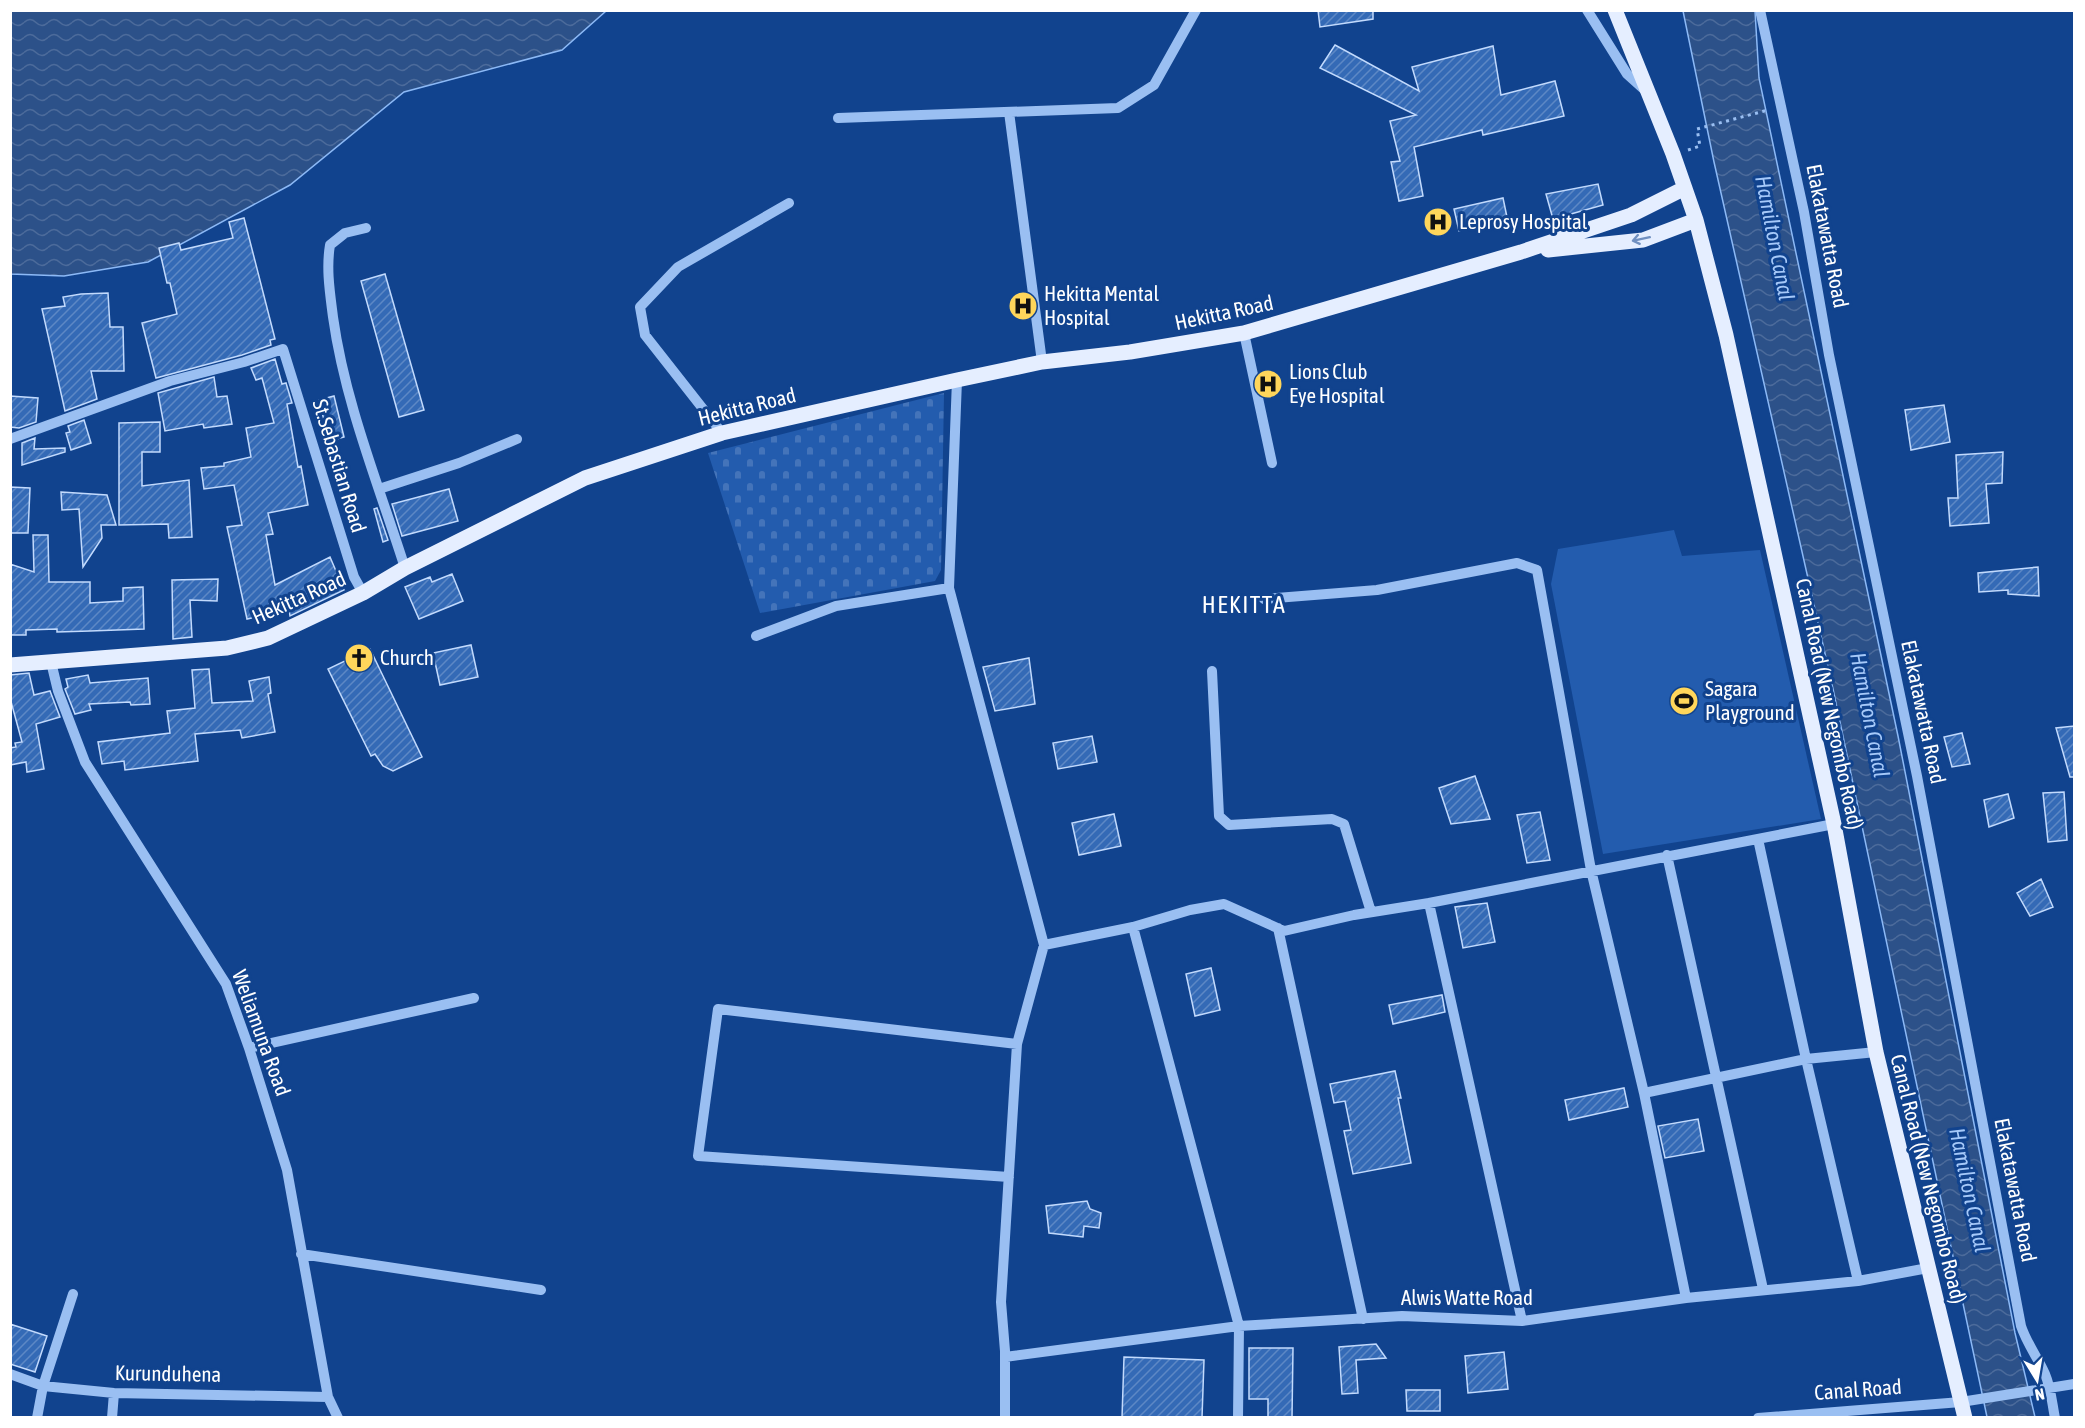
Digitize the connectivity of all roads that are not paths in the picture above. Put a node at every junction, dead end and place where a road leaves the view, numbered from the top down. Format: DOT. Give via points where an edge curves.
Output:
graph roads {
  1 [pos="1196,10"];
  2 [pos="1587,10"];
  3 [pos="1615,10"];
  4 [pos="1760,10"];
  5 [pos="1651,96"];
  6 [pos="1009,112"];
  7 [pos="838,118"];
  8 [pos="1685,188"];
  9 [pos="789,203"];
  10 [pos="1696,220"];
  11 [pos="366,228"];
  12 [pos="1521,252"];
  13 [pos="1244,333"];
  14 [pos="1042,362"];
  15 [pos="957,380"];
  16 [pos="722,433"];
  17 [pos="10,439"];
  18 [pos="517,439"];
  19 [pos="1272,463"];
  20 [pos="380,489"];
  21 [pos="405,567"];
  22 [pos="949,588"];
  23 [pos="363,593"];
  24 [pos="1264,599"];
  25 [pos="756,636"];
  26 [pos="51,662"];
  27 [pos="10,665"];
  28 [pos="1212,671"];
  29 [pos="1834,824"];
  30 [pos="1758,840"];
  31 [pos="1667,855"];
  32 [pos="1592,870"];
  33 [pos="1429,903"];
  34 [pos="1371,912"];
  35 [pos="1133,927"];
  36 [pos="1278,928"];
  37 [pos="1044,945"];
  38 [pos="474,998"];
  39 [pos="1017,1044"];
  40 [pos="249,1048"];
  41 [pos="1876,1052"];
  42 [pos="1806,1059"];
  43 [pos="1715,1078"];
  44 [pos="1644,1093"];
  45 [pos="1009,1177"];
  46 [pos="301,1254"];
  47 [pos="1928,1268"];
  48 [pos="1858,1281"];
  49 [pos="1764,1289"];
  50 [pos="541,1290"];
  51 [pos="73,1294"];
  52 [pos="1686,1298"];
  53 [pos="1363,1319"];
  54 [pos="1522,1321"];
  55 [pos="1239,1326"];
  56 [pos="1005,1357"];
  57 [pos="10,1374"];
  58 [pos="2074,1384"];
  59 [pos="43,1386"];
  60 [pos="2050,1389"];
  61 [pos="114,1393"];
  62 [pos="328,1397"];
  63 [pos="1961,1402"];
  64 [pos="37,1418"];
  65 [pos="112,1418"];
  66 [pos="338,1418"];
  67 [pos="1005,1418"];
  68 [pos="1238,1418"];
  69 [pos="1758,1418"];
  70 [pos="1965,1418"];
  71 [pos="2055,1418"];
  1 -- 6 [label="street" via="1154,85 1118,108"];
  2 -- 5 [label="street" via="1628,74"];
  3 -- 5 [label="main road, Canal Road (New Negombo Road)"];
  4 -- 60 [label="street, Elakatawatta Road" via="1917,776 2021,1326"];
  5 -- 8 [label="main road, Canal Road (New Negombo Road)"];
  6 -- 7 [label="street"];
  6 -- 14 [label="street"];
  8 -- 10 [label="main road, Canal Road (New Negombo Road)"];
  8 -- 12 [label="main road, Hekitta Road" via="1631,215"];
  9 -- 16 [label="street" via="678,267 640,307 645,335"];
  10 -- 12 [label="main road, Hekitta Road, one-way" via="1643,240"];
  10 -- 29 [label="main road, Canal Road (New Negombo Road)" via="1726,335"];
  11 -- 20 [label="street" via="345,233 330,245 327,265 338,348"];
  12 -- 13 [label="main road, Hekitta Road"];
  13 -- 14 [label="main road, Hekitta Road"];
  13 -- 19 [label="street"];
  14 -- 15 [label="main road, Hekitta Road"];
  15 -- 16 [label="main road, Hekitta Road"];
  15 -- 22 [label="street"];
  16 -- 21 [label="main road, Hekitta Road" via="585,478"];
  17 -- 23 [label="street, St.Sebastian Road" via="170,381 283,349 351,567"];
  18 -- 20 [label="street"];
  20 -- 21 [label="street"];
  21 -- 23 [label="main road, Hekitta Road"];
  22 -- 25 [label="street" via="836,606"];
  22 -- 37 [label="street"];
  23 -- 26 [label="main road, Hekitta Road" via="268,638 227,648"];
  24 -- 32 [label="street" via="1377,590 1517,563 1537,570"];
  26 -- 27 [label="main road, Hekitta Road"];
  26 -- 40 [label="street, Weliamuna Road" via="85,762 226,984"];
  28 -- 34 [label="street" via="1219,816 1229,825 1332,819 1344,824"];
  29 -- 30 [label="street"];
  29 -- 41 [label="main road, Canal Road (New Negombo Road)"];
  30 -- 31 [label="street"];
  30 -- 42 [label="street"];
  31 -- 32 [label="street"];
  31 -- 43 [label="street"];
  32 -- 33 [label="street"];
  32 -- 44 [label="street"];
  33 -- 34 [label="street"];
  33 -- 54 [label="street"];
  34 -- 36 [label="street" via="1284,931"];
  35 -- 36 [label="street" via="1224,904"];
  35 -- 37 [label="street"];
  35 -- 55 [label="street"];
  36 -- 53 [label="street"];
  37 -- 39 [label="street"];
  38 -- 40 [label="street"];
  39 -- 45 [label="street"];
  39 -- 45 [label="street" via="718,1009 698,1156"];
  40 -- 46 [label="street, Weliamuna Road" via="287,1170"];
  41 -- 42 [label="street"];
  41 -- 47 [label="main road, Canal Road (New Negombo Road)"];
  42 -- 43 [label="street"];
  42 -- 48 [label="street"];
  43 -- 44 [label="street"];
  43 -- 49 [label="street"];
  44 -- 52 [label="street"];
  45 -- 56 [label="street" via="1001,1302"];
  46 -- 50 [label="street"];
  46 -- 62 [label="street, Weliamuna Road"];
  47 -- 48 [label="street, Alwis Watte Road"];
  47 -- 63 [label="main road, Canal Road (New Negombo Road)"];
  48 -- 49 [label="street, Alwis Watte Road"];
  49 -- 52 [label="street, Alwis Watte Road"];
  51 -- 59 [label="street"];
  52 -- 54 [label="street, Alwis Watte Road"];
  53 -- 54 [label="street, Alwis Watte Road" via="1402,1316"];
  53 -- 55 [label="street, Alwis Watte Road"];
  55 -- 56 [label="street, Alwis Watte Road"];
  55 -- 68 [label="street"];
  56 -- 67 [label="street"];
  57 -- 59 [label="street, Kurunduhena"];
  58 -- 60 [label="street, Canal Road"];
  59 -- 61 [label="street, Kurunduhena"];
  59 -- 64 [label="street"];
  60 -- 63 [label="street, Canal Road"];
  60 -- 71 [label="street, Elakatawatta Road"];
  61 -- 62 [label="street, Kurunduhena"];
  61 -- 65 [label="street"];
  62 -- 66 [label="street, Weliamuna Road"];
  63 -- 69 [label="street, Canal Road"];
  63 -- 70 [label="main road, Canal Road (New Negombo Road)"];
}
